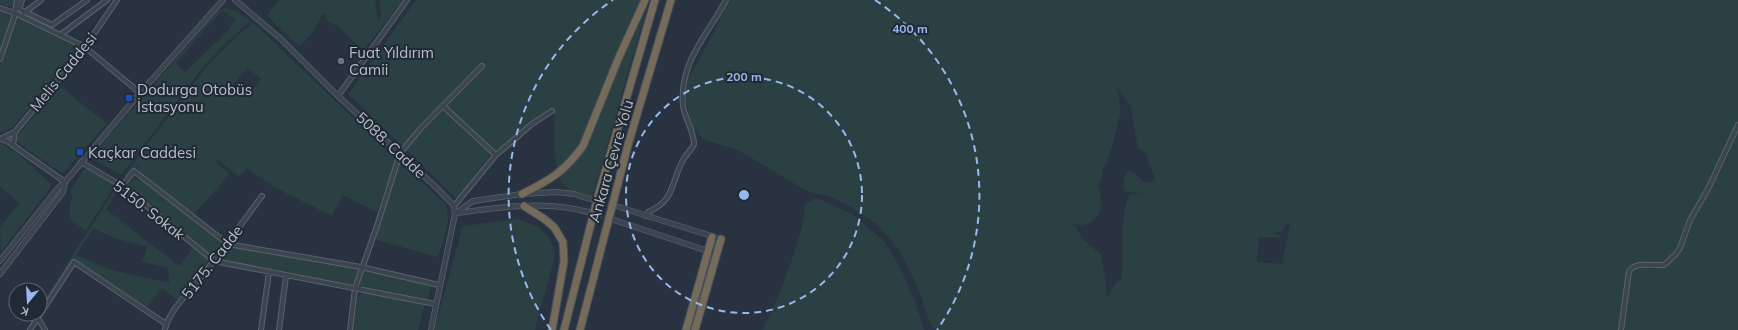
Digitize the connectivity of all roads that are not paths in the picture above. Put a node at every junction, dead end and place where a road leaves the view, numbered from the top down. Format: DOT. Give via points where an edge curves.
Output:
graph roads {
  1 [pos="17,0"];
  2 [pos="22,0"];
  3 [pos="41,0"];
  4 [pos="87,0"];
  5 [pos="107,0"];
  6 [pos="117,0"];
  7 [pos="223,0"];
  8 [pos="235,0"];
  9 [pos="408,0"];
  10 [pos="645,0"];
  11 [pos="655,0"];
  12 [pos="671,0"];
  13 [pos="726,0"];
  14 [pos="0,8"];
  15 [pos="14,13"];
  16 [pos="24,14"];
  17 [pos="60,35"];
  18 [pos="85,47"];
  19 [pos="0,59"];
  20 [pos="482,66"];
  21 [pos="140,93"];
  22 [pos="338,96"];
  23 [pos="443,106"];
  24 [pos="552,111"];
  25 [pos="1738,125"];
  26 [pos="15,132"];
  27 [pos="0,139"];
  28 [pos="13,146"];
  29 [pos="400,153"];
  30 [pos="496,155"];
  31 [pos="81,162"];
  32 [pos="65,182"];
  33 [pos="122,186"];
  34 [pos="522,194"];
  35 [pos="262,196"];
  36 [pos="590,199"];
  37 [pos="454,206"];
  38 [pos="524,206"];
  39 [pos="619,207"];
  40 [pos="588,212"];
  41 [pos="455,214"];
  42 [pos="646,216"];
  43 [pos="614,220"];
  44 [pos="712,237"];
  45 [pos="721,239"];
  46 [pos="228,244"];
  47 [pos="707,251"];
  48 [pos="717,254"];
  49 [pos="0,261"];
  50 [pos="214,261"];
  51 [pos="361,267"];
  52 [pos="269,272"];
  53 [pos="0,274"];
  54 [pos="286,276"];
  55 [pos="439,285"];
  56 [pos="354,288"];
  57 [pos="48,302"];
  58 [pos="435,304"];
  59 [pos="166,324"];
  60 [pos="164,330"];
  61 [pos="261,330"];
  62 [pos="279,330"];
  63 [pos="350,330"];
  64 [pos="431,330"];
  65 [pos="552,330"];
  66 [pos="564,330"];
  67 [pos="581,330"];
  68 [pos="686,330"];
  69 [pos="695,330"];
  70 [pos="1621,330"];
  1 -- 15 [label="street"];
  2 -- 16 [label="street" via="19,9"];
  3 -- 16 [label="street"];
  4 -- 16 [label="street" via="52,25"];
  5 -- 17 [label="street"];
  6 -- 18 [label="street, Melis Caddesi"];
  7 -- 21 [label="street"];
  8 -- 22 [label="street, 5088. Cadde" via="281,39"];
  9 -- 22 [label="street"];
  10 -- 34 [label="highway" via="583,146 548,181"];
  11 -- 66 [label="highway, Ankara Çevre Yolu" via="598,196"];
  12 -- 67 [label="highway, Ankara Çevre Yolu" via="628,145"];
  13 -- 42 [label="street" via="690,59 686,72 683,105 694,140 692,148 683,158 664,202"];
  14 -- 15 [label="street"];
  15 -- 16 [label="street"];
  15 -- 19 [label="street"];
  16 -- 17 [label="street"];
  17 -- 18 [label="street"];
  18 -- 21 [label="street"];
  18 -- 26 [label="street, Melis Caddesi"];
  20 -- 23 [label="street"];
  21 -- 31 [label="street"];
  22 -- 29 [label="street, 5088. Cadde"];
  23 -- 29 [label="street"];
  23 -- 30 [label="street"];
  24 -- 30 [label="street" via="532,124"];
  25 -- 70 [label="street" via="1675,255 1664,265 1641,265 1629,272"];
  26 -- 27 [label="street"];
  26 -- 28 [label="street"];
  27 -- 28 [label="street"];
  28 -- 32 [label="street"];
  29 -- 37 [label="street, 5088. Cadde"];
  29 -- 51 [label="street"];
  30 -- 37 [label="street"];
  31 -- 32 [label="street"];
  31 -- 33 [label="street, 5150. Sokak"];
  32 -- 49 [label="street"];
  32 -- 53 [label="street" via="64,192"];
  33 -- 46 [label="street" via="134,171"];
  33 -- 50 [label="street, 5150. Sokak"];
  34 -- 36 [label="street" via="556,192"];
  34 -- 41 [label="street" via="473,201"];
  35 -- 46 [label="street, 5175. Cadde"];
  37 -- 41 [label="street"];
  38 -- 40 [label="street" via="550,205"];
  38 -- 41 [label="street"];
  38 -- 65 [label="highway" via="554,227 563,242 564,261"];
  39 -- 42 [label="street"];
  41 -- 55 [label="street"];
  42 -- 44 [label="street"];
  43 -- 47 [label="street"];
  44 -- 45 [label="street"];
  44 -- 47 [label="highway"];
  45 -- 48 [label="highway"];
  46 -- 50 [label="street, 5175. Cadde"];
  46 -- 51 [label="street"];
  47 -- 48 [label="street"];
  47 -- 68 [label="highway"];
  48 -- 69 [label="highway"];
  50 -- 52 [label="street"];
  50 -- 59 [label="street, 5175. Cadde" via="184,297"];
  51 -- 55 [label="street"];
  51 -- 56 [label="street"];
  52 -- 54 [label="street"];
  52 -- 61 [label="street"];
  54 -- 56 [label="street"];
  54 -- 62 [label="street"];
  55 -- 58 [label="street"];
  56 -- 58 [label="street"];
  56 -- 63 [label="street"];
  57 -- 59 [label="street" via="74,262"];
  58 -- 64 [label="street"];
  59 -- 60 [label="street, 5175. Cadde"];
}
